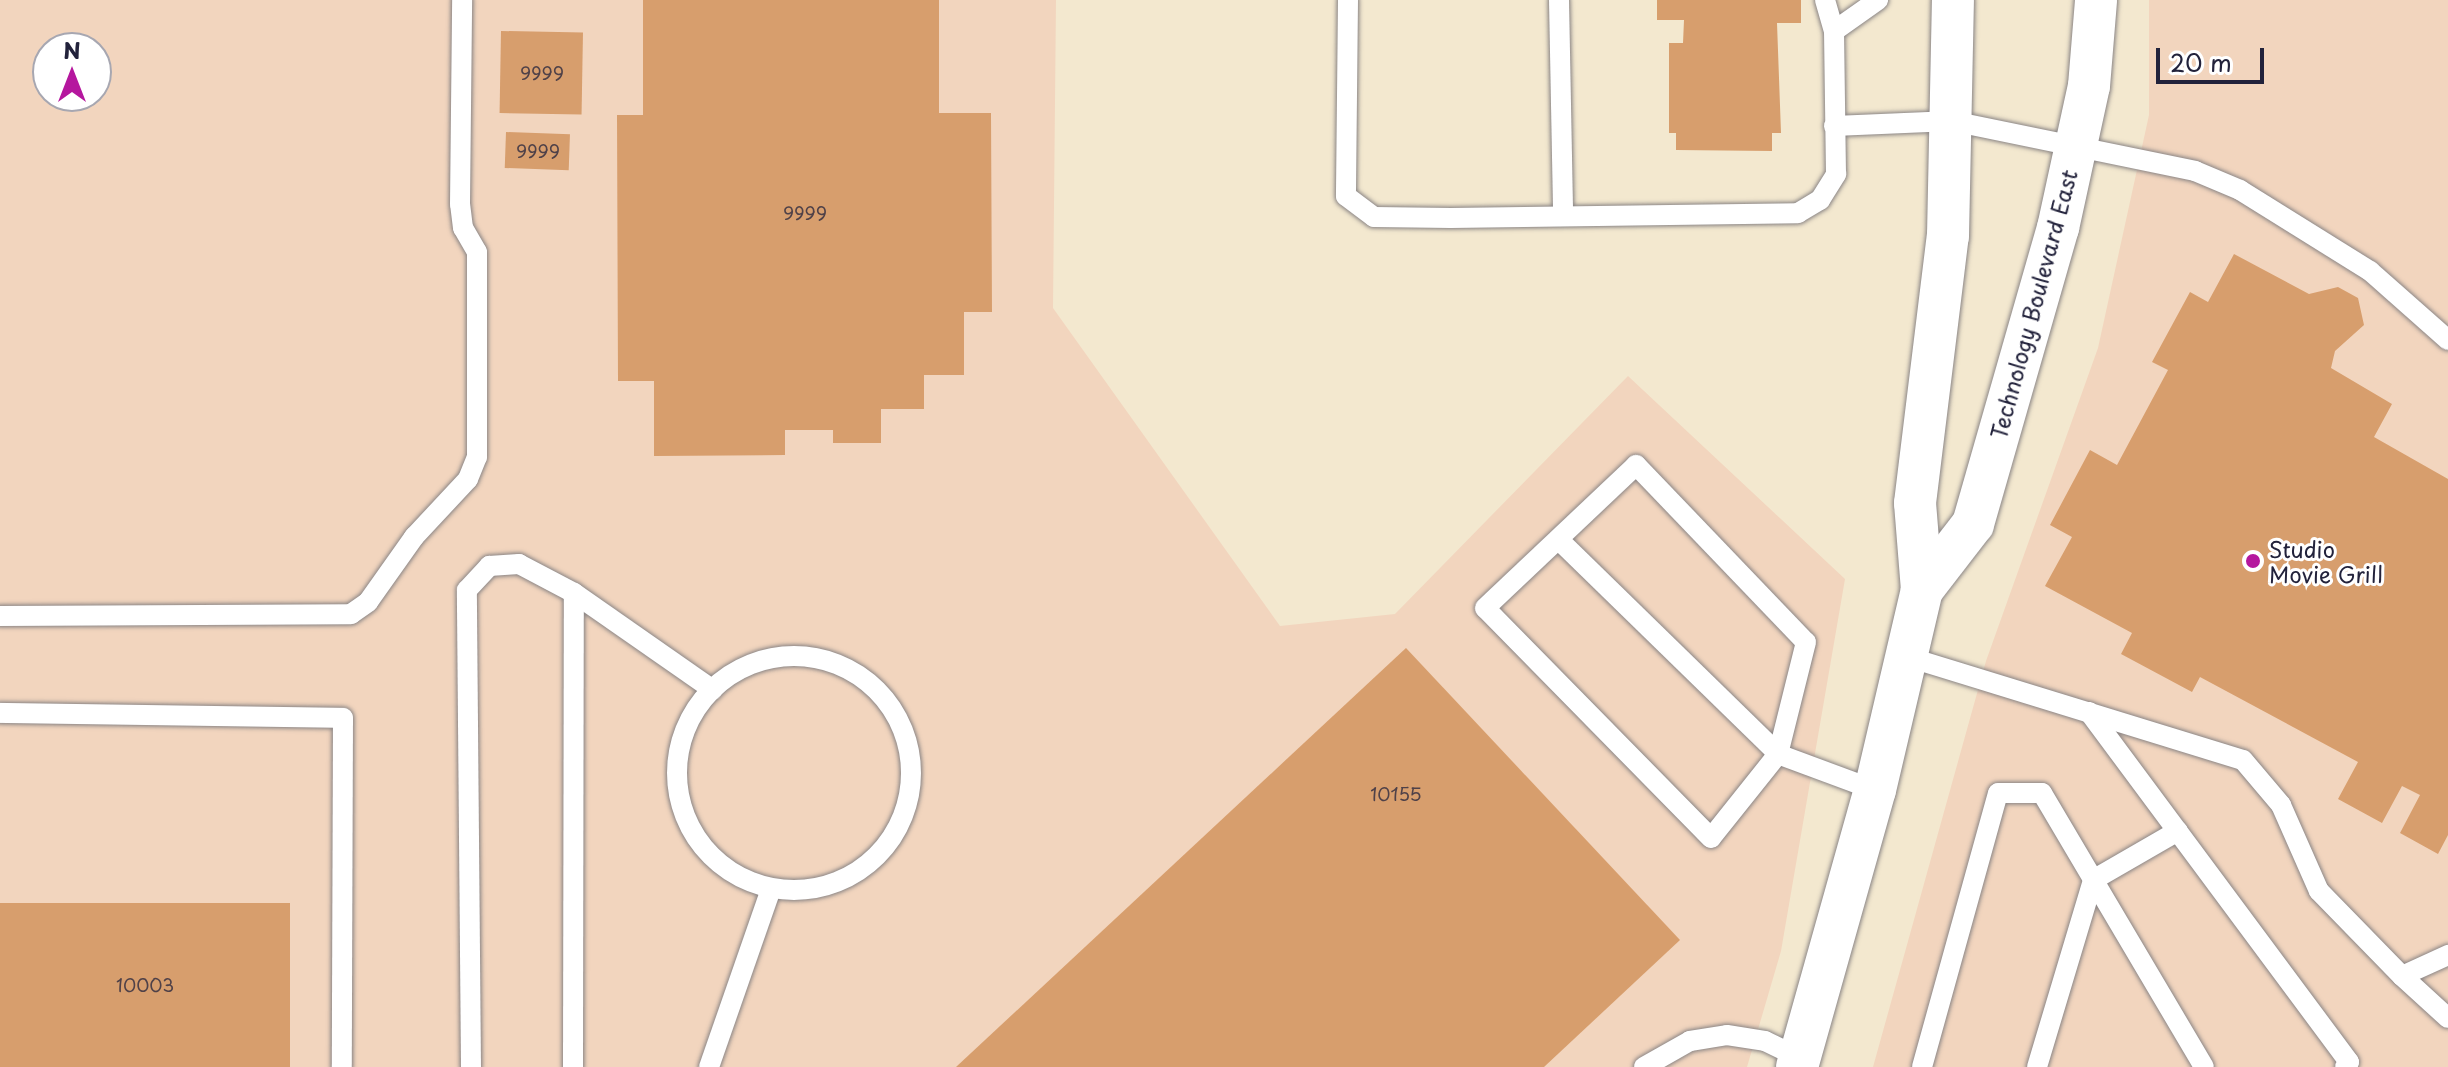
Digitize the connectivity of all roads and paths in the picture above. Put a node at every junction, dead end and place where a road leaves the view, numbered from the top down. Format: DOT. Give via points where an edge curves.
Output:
graph roads {
  1 [pos="462,0"];
  2 [pos="1348,0"];
  3 [pos="1559,0"];
  4 [pos="1825,0"];
  5 [pos="1878,0"];
  6 [pos="1953,0"];
  7 [pos="2096,0"];
  8 [pos="1834,31"];
  9 [pos="1952,121"];
  10 [pos="1834,126"];
  11 [pos="2076,143"];
  12 [pos="1563,216"];
  13 [pos="2448,340"];
  14 [pos="1559,540"];
  15 [pos="1922,590"];
  16 [pos="574,593"];
  17 [pos="0,616"];
  18 [pos="1908,657"];
  19 [pos="713,690"];
  20 [pos="2089,712"];
  21 [pos="0,713"];
  22 [pos="1778,754"];
  23 [pos="1875,790"];
  24 [pos="2178,831"];
  25 [pos="2093,880"];
  26 [pos="771,889"];
  27 [pos="2448,955"];
  28 [pos="2402,976"];
  29 [pos="2448,1018"];
  30 [pos="1798,1062"];
  31 [pos="2350,1065"];
  32 [pos="342,1067"];
  33 [pos="471,1067"];
  34 [pos="573,1067"];
  35 [pos="709,1067"];
  36 [pos="1644,1067"];
  37 [pos="1922,1067"];
  38 [pos="2037,1067"];
  39 [pos="2204,1067"];
  1 -- 17 [label="lane" via="460,204 463,228 477,252 477,457 468,479 414,537 368,602 351,614"];
  2 -- 12 [label="lane" via="1346,196 1374,217"];
  3 -- 12 [label="lane"];
  4 -- 8 [label="lane"];
  5 -- 8 [label="lane"];
  6 -- 9 [label="street, Technology Boulevard East"];
  7 -- 11 [label="street, Technology Boulevard East" via="2089,86"];
  8 -- 10 [label="lane"];
  9 -- 10 [label="lane"];
  9 -- 11 [label="lane"];
  9 -- 15 [label="street, Technology Boulevard East" via="1948,236 1915,503"];
  10 -- 12 [label="lane" via="1836,174 1820,200 1798,213"];
  11 -- 13 [label="lane" via="2195,171 2240,190 2370,271"];
  11 -- 15 [label="street, Technology Boulevard East" via="2058,228 1973,524"];
  14 -- 22 [label="lane"];
  14 -- 22 [label="lane" via="1636,465 1806,642"];
  14 -- 22 [label="lane" via="1485,608 1711,838"];
  15 -- 18 [label="street, Technology Boulevard East"];
  16 -- 19 [label="lane"];
  16 -- 33 [label="lane" via="519,564 489,566 467,590"];
  16 -- 34 [label="lane"];
  18 -- 20 [label="lane"];
  18 -- 23 [label="street, Technology Boulevard East"];
  19 -- 26 [label="lane" via="695,708 678,750 678,796 695,839 728,871"];
  19 -- 26 [label="lane" via="728,674 771,657 817,657 860,674 893,707 911,750 911,796 893,839 860,871 817,889"];
  20 -- 24 [label="lane"];
  20 -- 28 [label="lane" via="2243,760 2281,805 2319,891"];
  21 -- 32 [label="lane" via="343,718"];
  22 -- 23 [label="lane"];
  23 -- 30 [label="street, Technology Boulevard East"];
  24 -- 25 [label="lane"];
  24 -- 31 [label="lane"];
  25 -- 37 [label="lane" via="2042,793 1998,793"];
  25 -- 38 [label="lane"];
  25 -- 39 [label="lane"];
  26 -- 35 [label="lane"];
  27 -- 28 [label="lane"];
  28 -- 29 [label="lane"];
  30 -- 36 [label="lane" via="1765,1041 1727,1035 1690,1041"];
}
